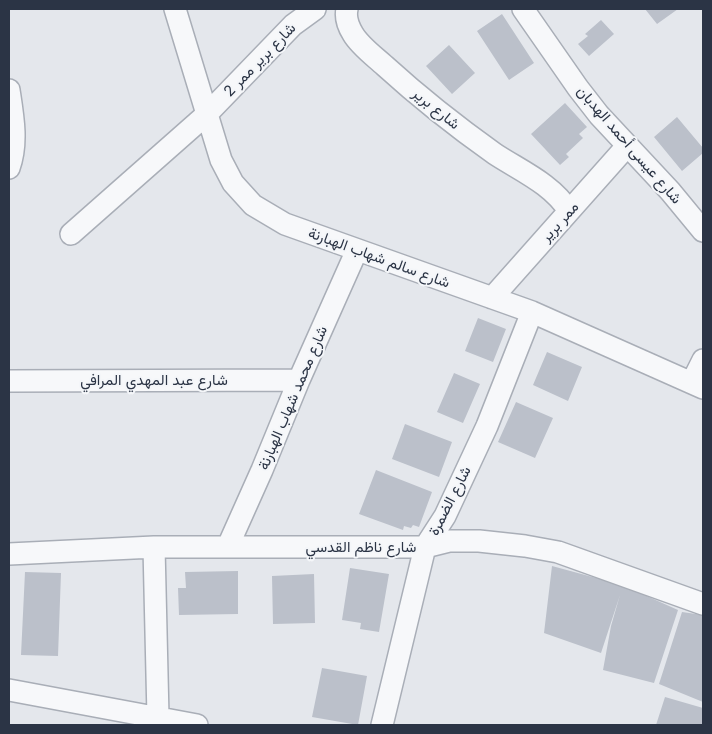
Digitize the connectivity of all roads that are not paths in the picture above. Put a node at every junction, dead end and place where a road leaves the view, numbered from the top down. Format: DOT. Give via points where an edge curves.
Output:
graph roads {
  1 [pos="175,9"];
  2 [pos="315,9"];
  3 [pos="347,9"];
  4 [pos="523,9"];
  5 [pos="9,90"];
  6 [pos="207,114"];
  7 [pos="627,146"];
  8 [pos="9,168"];
  9 [pos="594,184"];
  10 [pos="550,188"];
  11 [pos="569,211"];
  12 [pos="703,231"];
  13 [pos="71,234"];
  14 [pos="357,250"];
  15 [pos="492,298"];
  16 [pos="532,312"];
  17 [pos="703,360"];
  18 [pos="299,380"];
  19 [pos="9,381"];
  20 [pos="697,385"];
  21 [pos="228,546"];
  22 [pos="154,547"];
  23 [pos="425,547"];
  24 [pos="9,554"];
  25 [pos="703,604"];
  26 [pos="9,690"];
  27 [pos="158,717"];
  28 [pos="197,725"];
  29 [pos="382,725"];
  1 -- 6 [label="street, شارع سالم شهاب الهبارنة"];
  2 -- 6 [label="street, شارع برير ممر 2" via="293,25"];
  3 -- 10 [label="street, شارع برير" via="348,25 354,36 391,72 468,134"];
  4 -- 7 [label="street, شارع عيسى أحمد الهدبان" via="578,88"];
  5 -- 8 [label="street" via="14,122"];
  6 -- 13 [label="street, شارع برير ممر 2"];
  6 -- 14 [label="street, شارع سالم شهاب الهبارنة" via="221,160 233,183 253,205 285,224"];
  7 -- 9 [label="street, ممر برير"];
  7 -- 12 [label="street, شارع عيسى أحمد الهدبان"];
  9 -- 10 [label="street"];
  9 -- 11 [label="street, ممر برير"];
  10 -- 11 [label="street, شارع برير"];
  11 -- 15 [label="street, ممر برير"];
  14 -- 15 [label="street, شارع سالم شهاب الهبارنة"];
  14 -- 18 [label="street, شارع محمد شهاب الهبارنة"];
  15 -- 16 [label="street, شارع سالم شهاب الهبارنة"];
  16 -- 20 [label="street, شارع سالم شهاب الهبارنة"];
  16 -- 23 [label="street, شارع الضمرة" via="487,426 445,516"];
  17 -- 20 [label="street"];
  18 -- 19 [label="street, شارع عبد المهدي المرافي"];
  18 -- 21 [label="street, شارع محمد شهاب الهبارنة"];
  21 -- 22 [label="street, شارع ناظم القدسي"];
  21 -- 23 [label="street, شارع ناظم القدسي"];
  22 -- 24 [label="street, شارع ناظم القدسي"];
  22 -- 27 [label="street"];
  23 -- 25 [label="street, شارع ناظم القدسي" via="449,541 479,541 558,552"];
  23 -- 29 [label="street, شارع الضمرة"];
  26 -- 27 [label="street"];
  27 -- 28 [label="street"];
}
